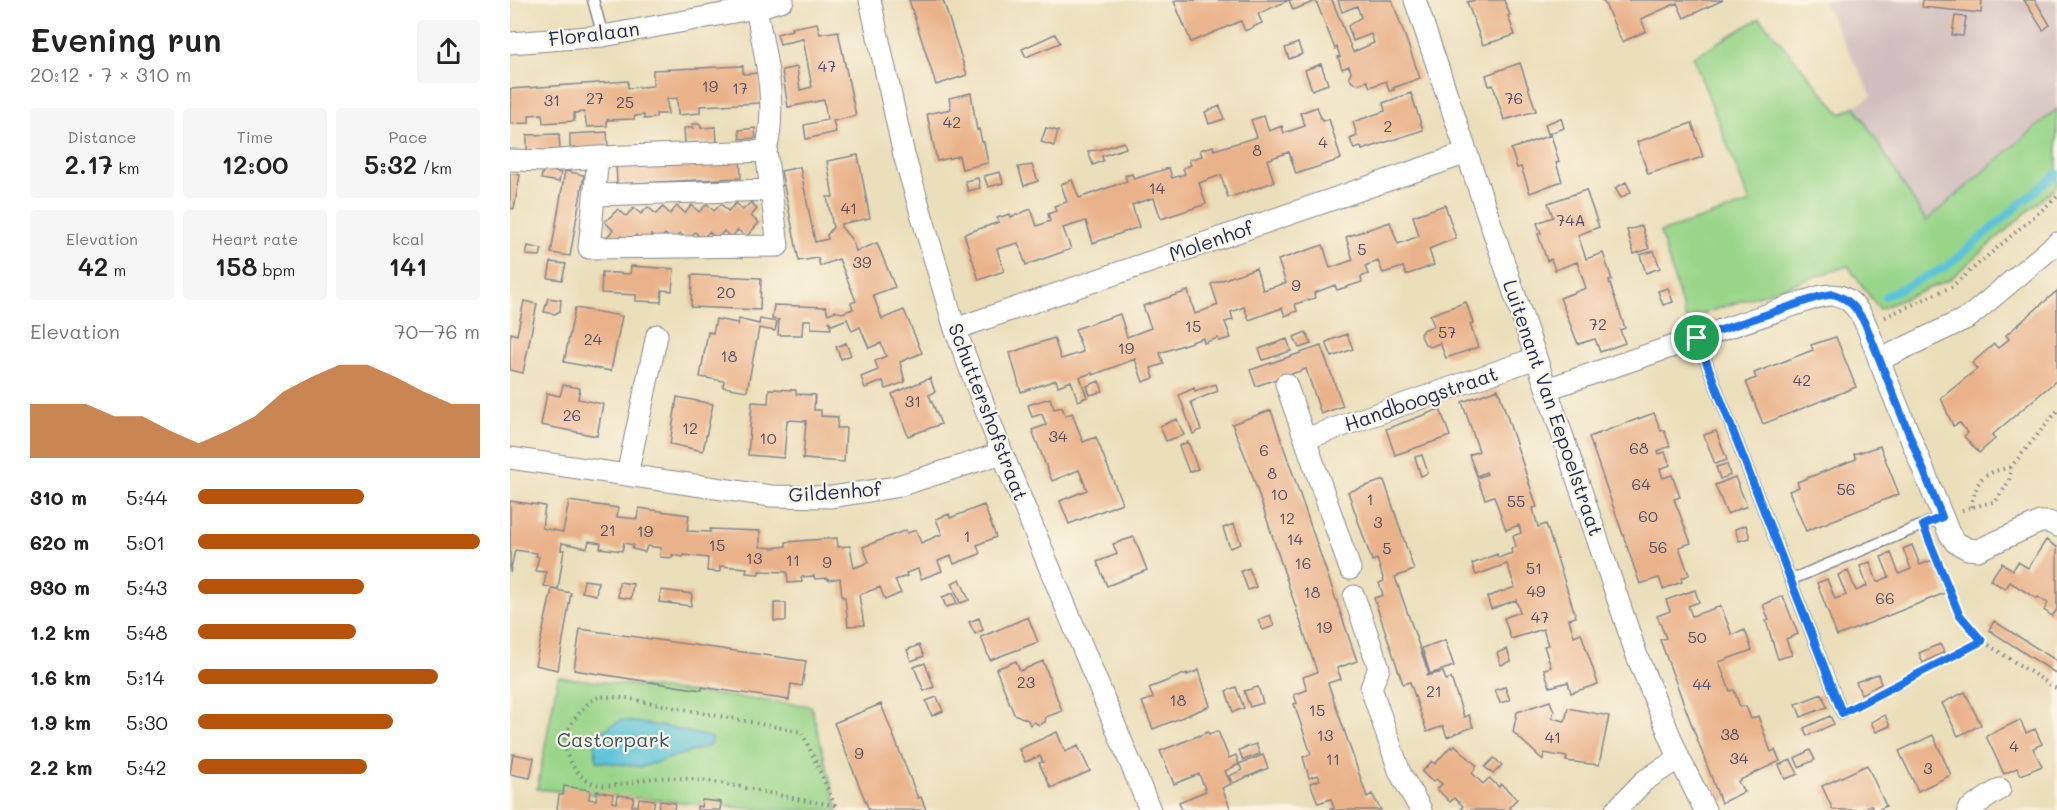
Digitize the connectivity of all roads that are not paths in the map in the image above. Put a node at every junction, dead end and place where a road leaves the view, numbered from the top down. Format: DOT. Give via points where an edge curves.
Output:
graph roads {
  1 [pos="593,0"];
  2 [pos="783,0"];
  3 [pos="870,0"];
  4 [pos="1415,0"];
  5 [pos="756,8"];
  6 [pos="603,36"];
  7 [pos="510,43"];
  8 [pos="766,151"];
  9 [pos="1467,153"];
  10 [pos="598,157"];
  11 [pos="510,160"];
  12 [pos="770,190"];
  13 [pos="594,195"];
  14 [pos="2057,243"];
  15 [pos="956,328"];
  16 [pos="657,335"];
  17 [pos="1697,338"];
  18 [pos="1536,358"];
  19 [pos="1879,360"];
  20 [pos="1286,384"];
  21 [pos="1547,389"];
  22 [pos="1305,439"];
  23 [pos="1002,453"];
  24 [pos="510,458"];
  25 [pos="627,475"];
  26 [pos="1933,521"];
  27 [pos="2057,526"];
  28 [pos="1350,569"];
  29 [pos="1791,580"];
  30 [pos="1354,596"];
  31 [pos="1842,713"];
  32 [pos="1679,758"];
  33 [pos="2000,789"];
  34 [pos="1150,810"];
  35 [pos="1422,810"];
  36 [pos="1616,810"];
  37 [pos="1705,810"];
  38 [pos="1968,810"];
  1 -- 6 [label="lane"];
  2 -- 5 [label="street, Floralaan"];
  3 -- 15 [label="street, Schuttershofstraat" via="904,155"];
  4 -- 9 [label="street, Luitenant Van Eepoelstraat"];
  5 -- 6 [label="street, Floralaan"];
  5 -- 8 [label="street" via="770,81 770,138"];
  6 -- 7 [label="street, Floralaan"];
  8 -- 10 [label="street"];
  8 -- 12 [label="street"];
  9 -- 15 [label="street, Molenhof"];
  9 -- 18 [label="street, Luitenant Van Eepoelstraat"];
  10 -- 11 [label="street"];
  10 -- 13 [label="street"];
  12 -- 13 [label="street"];
  12 -- 13 [label="street" via="778,246 589,248"];
  14 -- 19 [label="street" via="1969,317"];
  15 -- 23 [label="street, Schuttershofstraat"];
  16 -- 25 [label="street"];
  17 -- 19 [label="street" via="1833,294 1856,307"];
  17 -- 21 [label="street"];
  17 -- 29 [label="lane"];
  18 -- 21 [label="street, Luitenant Van Eepoelstraat"];
  18 -- 22 [label="street, Handboogstraat"];
  19 -- 26 [label="street"];
  20 -- 22 [label="street"];
  21 -- 32 [label="street, Luitenant Van Eepoelstraat" via="1637,656"];
  22 -- 28 [label="street"];
  23 -- 25 [label="street, Gildenhof" via="895,487 831,497 771,496"];
  23 -- 34 [label="street, Schuttershofstraat"];
  24 -- 25 [label="street, Gildenhof"];
  26 -- 27 [label="street" via="1955,542 1978,550 2040,522"];
  26 -- 29 [label="lane"];
  29 -- 31 [label="lane"];
  30 -- 35 [label="street" via="1379,668 1371,688 1400,772"];
  32 -- 36 [label="street" via="1644,781"];
  32 -- 37 [label="street, Luitenant Van Eepoelstraat"];
  33 -- 38 [label="street"];
}
